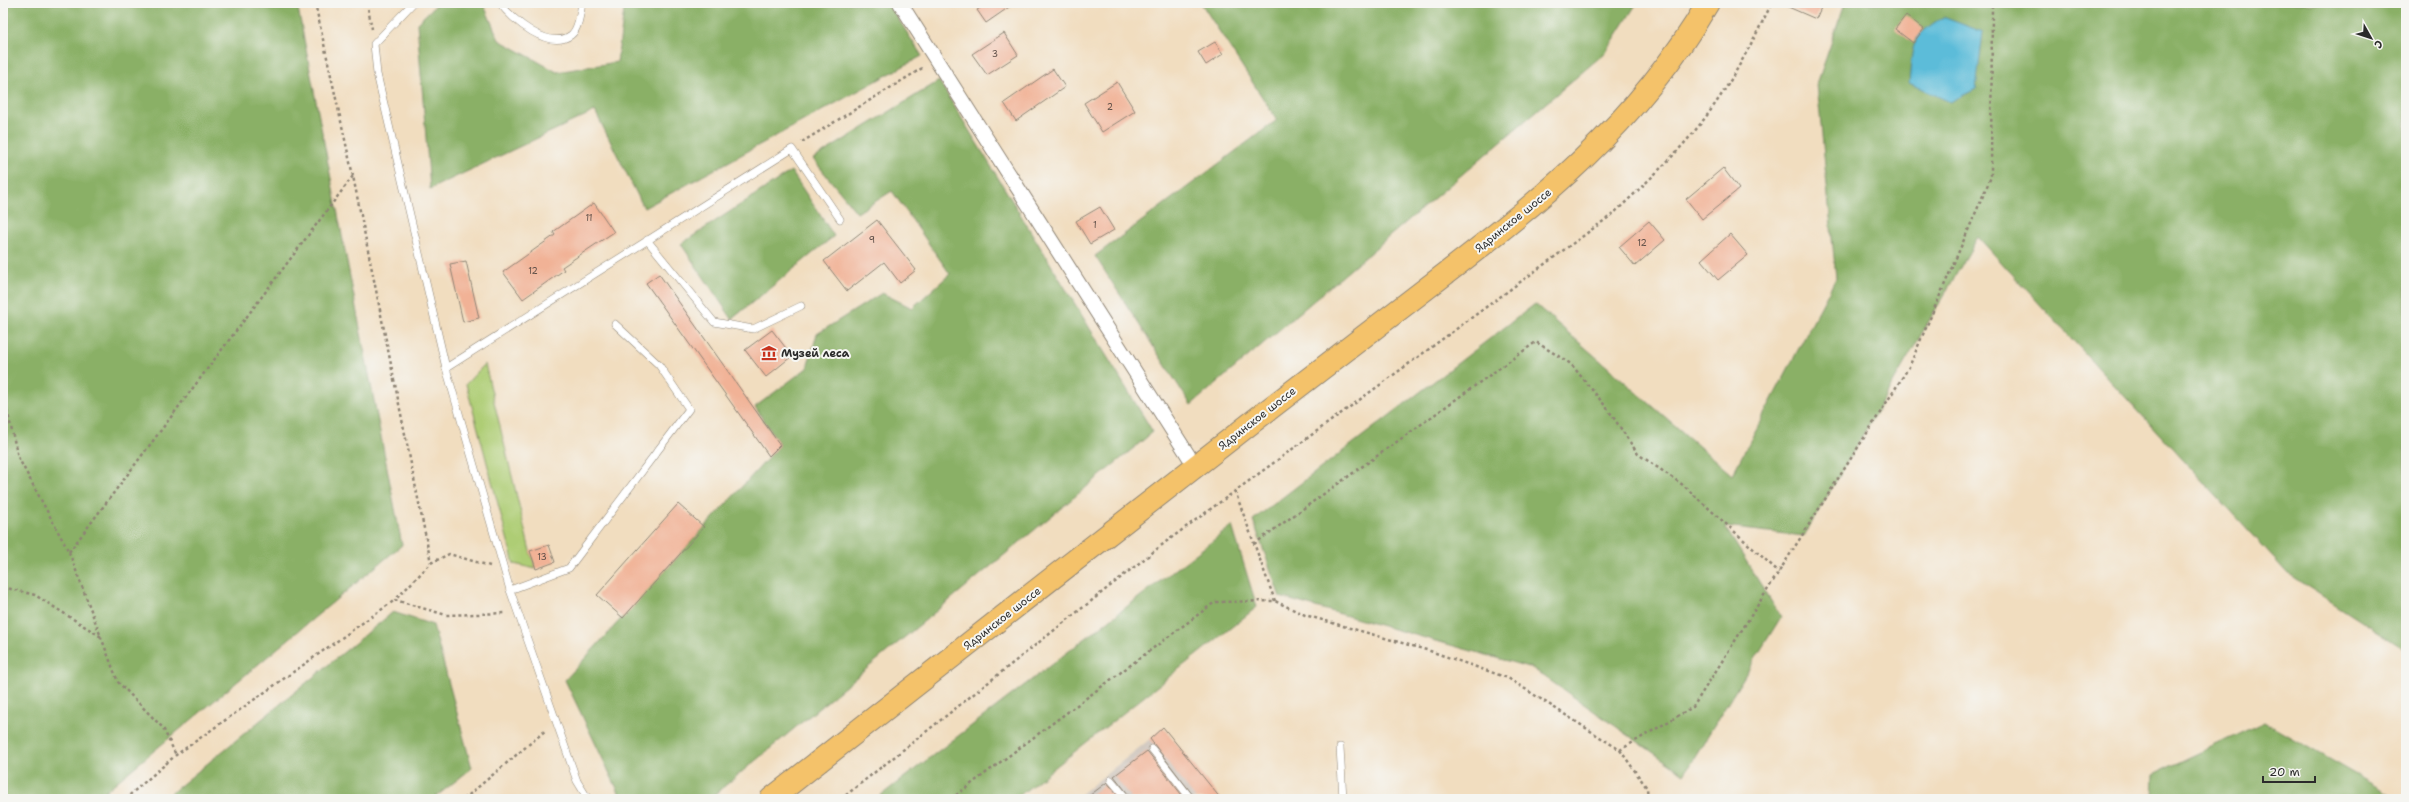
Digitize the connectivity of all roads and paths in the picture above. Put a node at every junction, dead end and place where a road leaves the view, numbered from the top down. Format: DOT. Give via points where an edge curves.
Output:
graph roads {
  1 [pos="315,3"];
  2 [pos="367,3"];
  3 [pos="413,3"];
  4 [pos="500,3"];
  5 [pos="582,3"];
  6 [pos="900,3"];
  7 [pos="1708,3"];
  8 [pos="1772,3"];
  9 [pos="1992,3"];
  10 [pos="374,44"];
  11 [pos="935,59"];
  12 [pos="792,149"];
  13 [pos="353,176"];
  14 [pos="840,219"];
  15 [pos="647,240"];
  16 [pos="800,306"];
  17 [pos="615,324"];
  18 [pos="446,368"];
  19 [pos="3,393"];
  20 [pos="1195,466"];
  21 [pos="1235,491"];
  22 [pos="1254,544"];
  23 [pos="69,552"];
  24 [pos="431,563"];
  25 [pos="504,570"];
  26 [pos="1779,572"];
  27 [pos="3,587"];
  28 [pos="510,590"];
  29 [pos="395,600"];
  30 [pos="1275,600"];
  31 [pos="518,612"];
  32 [pos="103,638"];
  33 [pos="558,721"];
  34 [pos="1340,747"];
  35 [pos="1152,749"];
  36 [pos="1620,750"];
  37 [pos="176,755"];
  38 [pos="1111,780"];
  39 [pos="125,799"];
  40 [pos="464,799"];
  41 [pos="588,799"];
  42 [pos="772,799"];
  43 [pos="841,799"];
  44 [pos="951,799"];
  45 [pos="1126,799"];
  46 [pos="1191,799"];
  47 [pos="1343,799"];
  48 [pos="1648,799"];
  1 -- 13 [label="path"];
  2 -- 10 [label="path"];
  3 -- 10 [label="lane"];
  4 -- 5 [label="lane" via="509,16 527,30 562,39 576,29"];
  6 -- 11 [label="street"];
  7 -- 20 [label="main road, Ядринское шоссе" via="1660,74 1612,132 1565,177 1507,226"];
  8 -- 21 [label="path" via="1745,56 1713,107 1668,162 1613,214"];
  9 -- 26 [label="path" via="1991,177 1910,367"];
  10 -- 18 [label="lane" via="377,74"];
  11 -- 12 [label="path"];
  11 -- 20 [label="street"];
  12 -- 14 [label="lane"];
  12 -- 15 [label="lane"];
  13 -- 23 [label="path"];
  13 -- 24 [label="path"];
  15 -- 16 [label="lane" via="714,322 752,329"];
  15 -- 18 [label="lane"];
  17 -- 28 [label="lane" via="659,365 689,409 569,568"];
  18 -- 25 [label="lane"];
  19 -- 23 [label="path" via="18,457"];
  20 -- 42 [label="main road, Ядринское шоссе"];
  21 -- 22 [label="path"];
  21 -- 43 [label="path" via="1167,541"];
  22 -- 26 [label="path" via="1536,342 1571,364 1607,408 1638,454 1683,485"];
  22 -- 30 [label="path"];
  23 -- 32 [label="path"];
  24 -- 25 [label="path" via="449,554"];
  24 -- 29 [label="path"];
  25 -- 28 [label="lane"];
  26 -- 36 [label="path" via="1693,707"];
  27 -- 32 [label="path" via="35,595"];
  28 -- 31 [label="lane"];
  29 -- 31 [label="path" via="446,615"];
  29 -- 37 [label="path"];
  30 -- 36 [label="path" via="1305,615 1430,651 1508,678"];
  30 -- 44 [label="path" via="1215,602"];
  31 -- 33 [label="lane"];
  32 -- 37 [label="path" via="118,682 163,728"];
  33 -- 40 [label="path"];
  33 -- 41 [label="lane" via="577,781"];
  34 -- 47 [label="lane"];
  35 -- 46 [label="lane"];
  36 -- 48 [label="path" via="1647,788"];
  37 -- 39 [label="path"];
  38 -- 45 [label="lane"];
}
